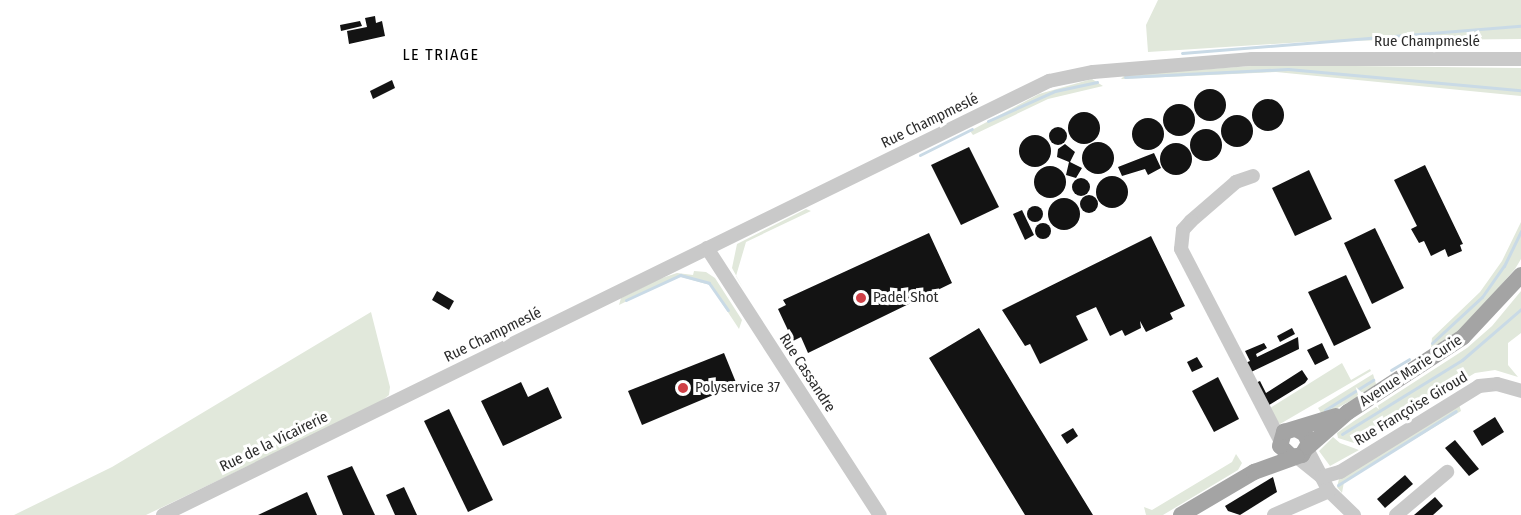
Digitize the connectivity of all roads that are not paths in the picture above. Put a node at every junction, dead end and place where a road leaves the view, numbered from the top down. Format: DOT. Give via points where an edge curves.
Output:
graph roads {
  1 [pos="1521,59"];
  2 [pos="1253,176"];
  3 [pos="707,248"];
  4 [pos="1521,274"];
  5 [pos="1521,391"];
  6 [pos="400,399"];
  7 [pos="1348,411"];
  8 [pos="1282,434"];
  9 [pos="1302,452"];
  10 [pos="1447,472"];
  11 [pos="1322,477"];
  12 [pos="1329,491"];
  13 [pos="1210,497"];
  14 [pos="163,515"];
  15 [pos="880,515"];
  16 [pos="1180,515"];
  17 [pos="1274,515"];
  18 [pos="1354,515"];
  19 [pos="1396,515"];
  1 -- 3 [label="street, Rue Champmeslé" via="1263,59 1064,76"];
  2 -- 8 [label="street" via="1230,186 1191,221 1180,239 1184,260"];
  3 -- 6 [label="street, Rue Champmeslé"];
  3 -- 15 [label="street, Rue Cassandre"];
  4 -- 7 [label="main road, Avenue Marie Curie" via="1463,337"];
  5 -- 11 [label="street, Rue Françoise Giroud" via="1497,384 1479,386 1340,471"];
  6 -- 14 [label="street, Rue de la Vicairerie"];
  7 -- 8 [label="main road, Avenue Marie Curie"];
  7 -- 9 [label="main road, Avenue Marie Curie"];
  8 -- 9 [label="main road" via="1286,455"];
  8 -- 9 [label="main road" via="1305,434"];
  8 -- 13 [label="main road, Avenue Marie Curie" via="1270,453"];
  9 -- 11 [label="street"];
  9 -- 13 [label="main road, Avenue Marie Curie" via="1254,472"];
  10 -- 19 [label="street"];
  11 -- 12 [label="street"];
  12 -- 17 [label="street"];
  12 -- 18 [label="street"];
  13 -- 16 [label="main road, Avenue Marie Curie"];
}
